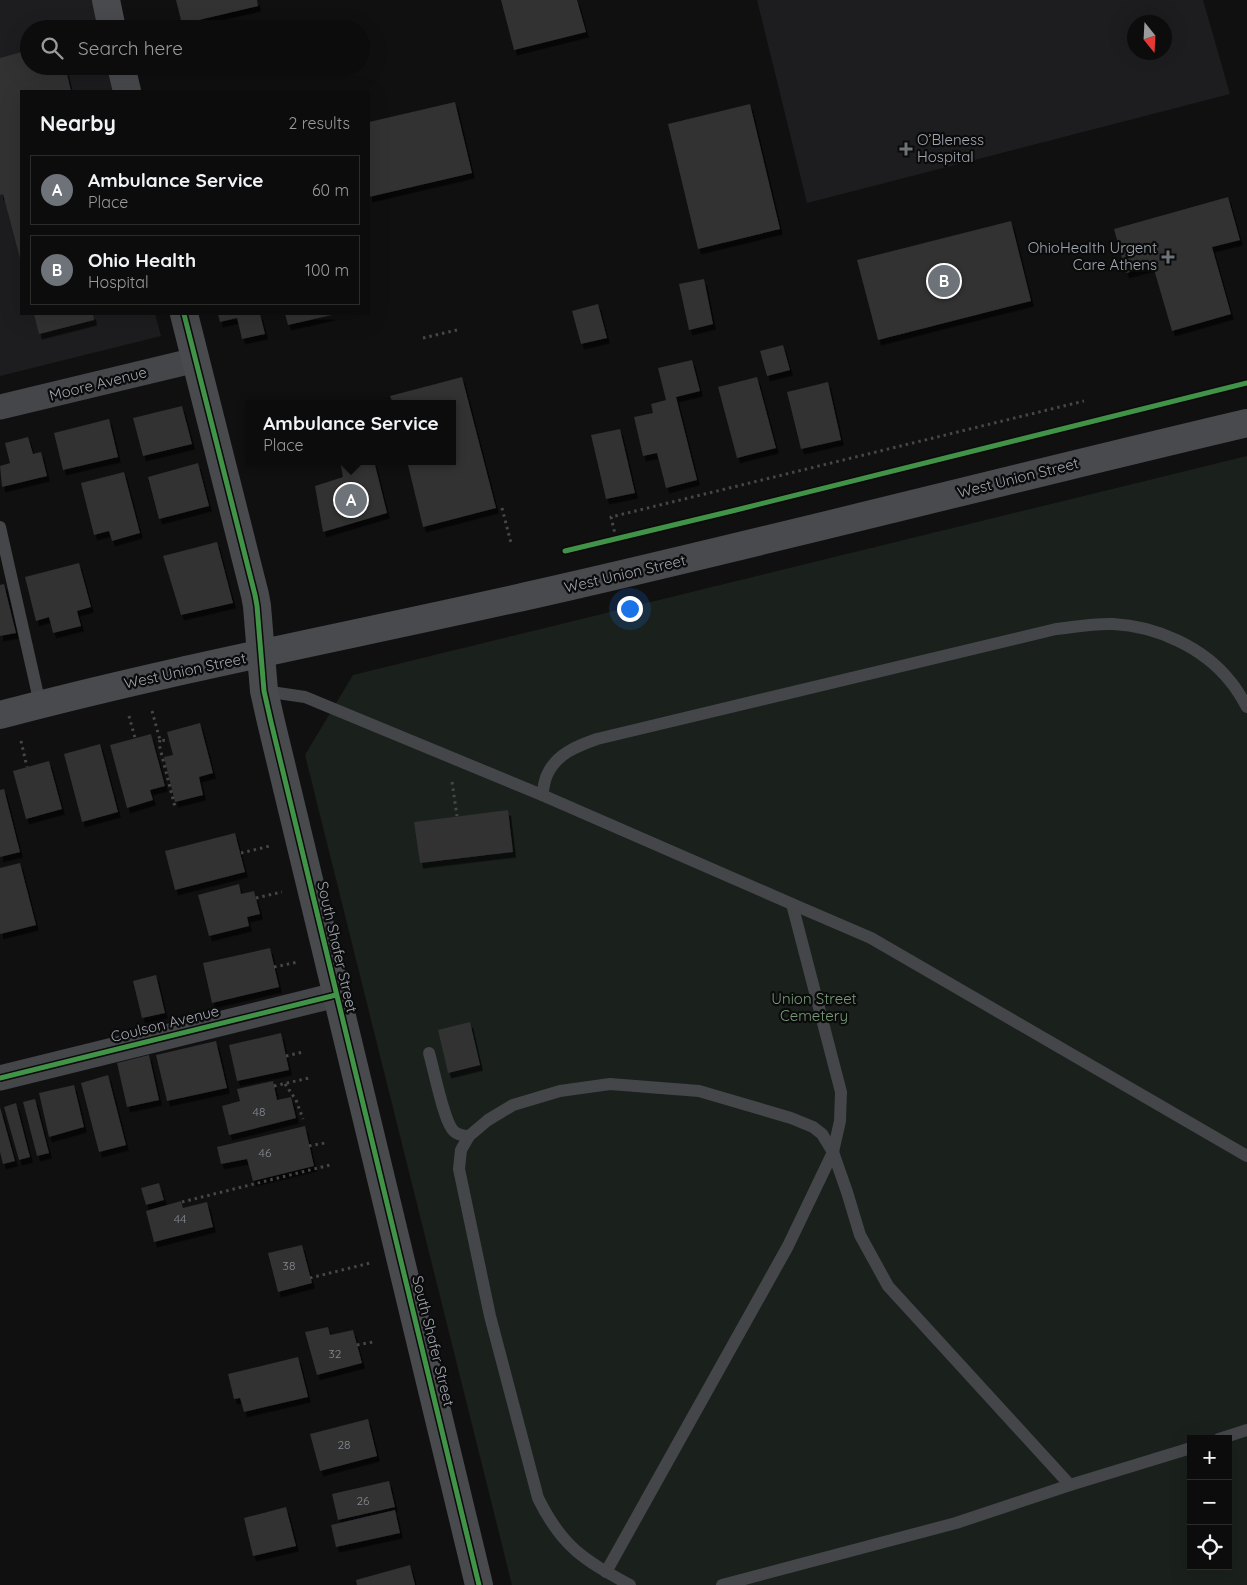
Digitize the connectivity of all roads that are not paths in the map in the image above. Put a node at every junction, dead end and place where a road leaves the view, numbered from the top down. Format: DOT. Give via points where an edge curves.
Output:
graph roads {
  1 [pos="106,0"];
  2 [pos="110,20"];
  3 [pos="124,75"];
  4 [pos="128,90"];
  5 [pos="184,315"];
  6 [pos="196,360"];
  7 [pos="0,408"];
  8 [pos="1247,423"];
  9 [pos="0,527"];
  10 [pos="262,654"];
  11 [pos="264,691"];
  12 [pos="40,704"];
  13 [pos="1247,706"];
  14 [pos="0,715"];
  15 [pos="542,795"];
  16 [pos="792,904"];
  17 [pos="336,995"];
  18 [pos="429,1053"];
  19 [pos="0,1078"];
  20 [pos="469,1136"];
  21 [pos="832,1152"];
  22 [pos="1247,1156"];
  23 [pos="1247,1430"];
  24 [pos="1231,1435"];
  25 [pos="1187,1449"];
  26 [pos="1070,1485"];
  27 [pos="606,1572"];
  28 [pos="479,1585"];
  29 [pos="630,1585"];
  30 [pos="722,1585"];
  1 -- 2 [label="street"];
  3 -- 4 [label="street"];
  5 -- 6 [label="street, South Shafer Street"];
  6 -- 7 [label="street, Moore Avenue"];
  6 -- 10 [label="street, South Shafer Street" via="255,595"];
  8 -- 10 [label="street, West Union Street" via="573,586"];
  9 -- 12 [label="lane"];
  10 -- 11 [label="street, South Shafer Street"];
  10 -- 12 [label="street, West Union Street"];
  11 -- 15 [label="lane" via="305,697"];
  11 -- 17 [label="street, South Shafer Street"];
  12 -- 14 [label="street, West Union Street"];
  13 -- 15 [label="lane" via="1230,680 1215,666 1172,637 1113,624 1086,625 1056,629 574,746 558,758 547,774"];
  15 -- 16 [label="lane"];
  16 -- 21 [label="lane" via="841,1092 840,1120"];
  16 -- 22 [label="lane" via="871,938"];
  17 -- 19 [label="street, Coulson Avenue"];
  17 -- 28 [label="street, South Shafer Street"];
  18 -- 20 [label="lane" via="452,1131"];
  20 -- 21 [label="lane" via="514,1105 560,1091 610,1084 699,1091 791,1118 818,1130"];
  20 -- 27 [label="lane" via="461,1150 459,1169 490,1316 538,1498 560,1537 581,1557"];
  21 -- 26 [label="lane" via="860,1235 888,1286"];
  21 -- 27 [label="lane" via="788,1246"];
  23 -- 24 [label="lane"];
  25 -- 26 [label="lane"];
  26 -- 30 [label="lane" via="956,1523"];
  27 -- 29 [label="lane"];
}
